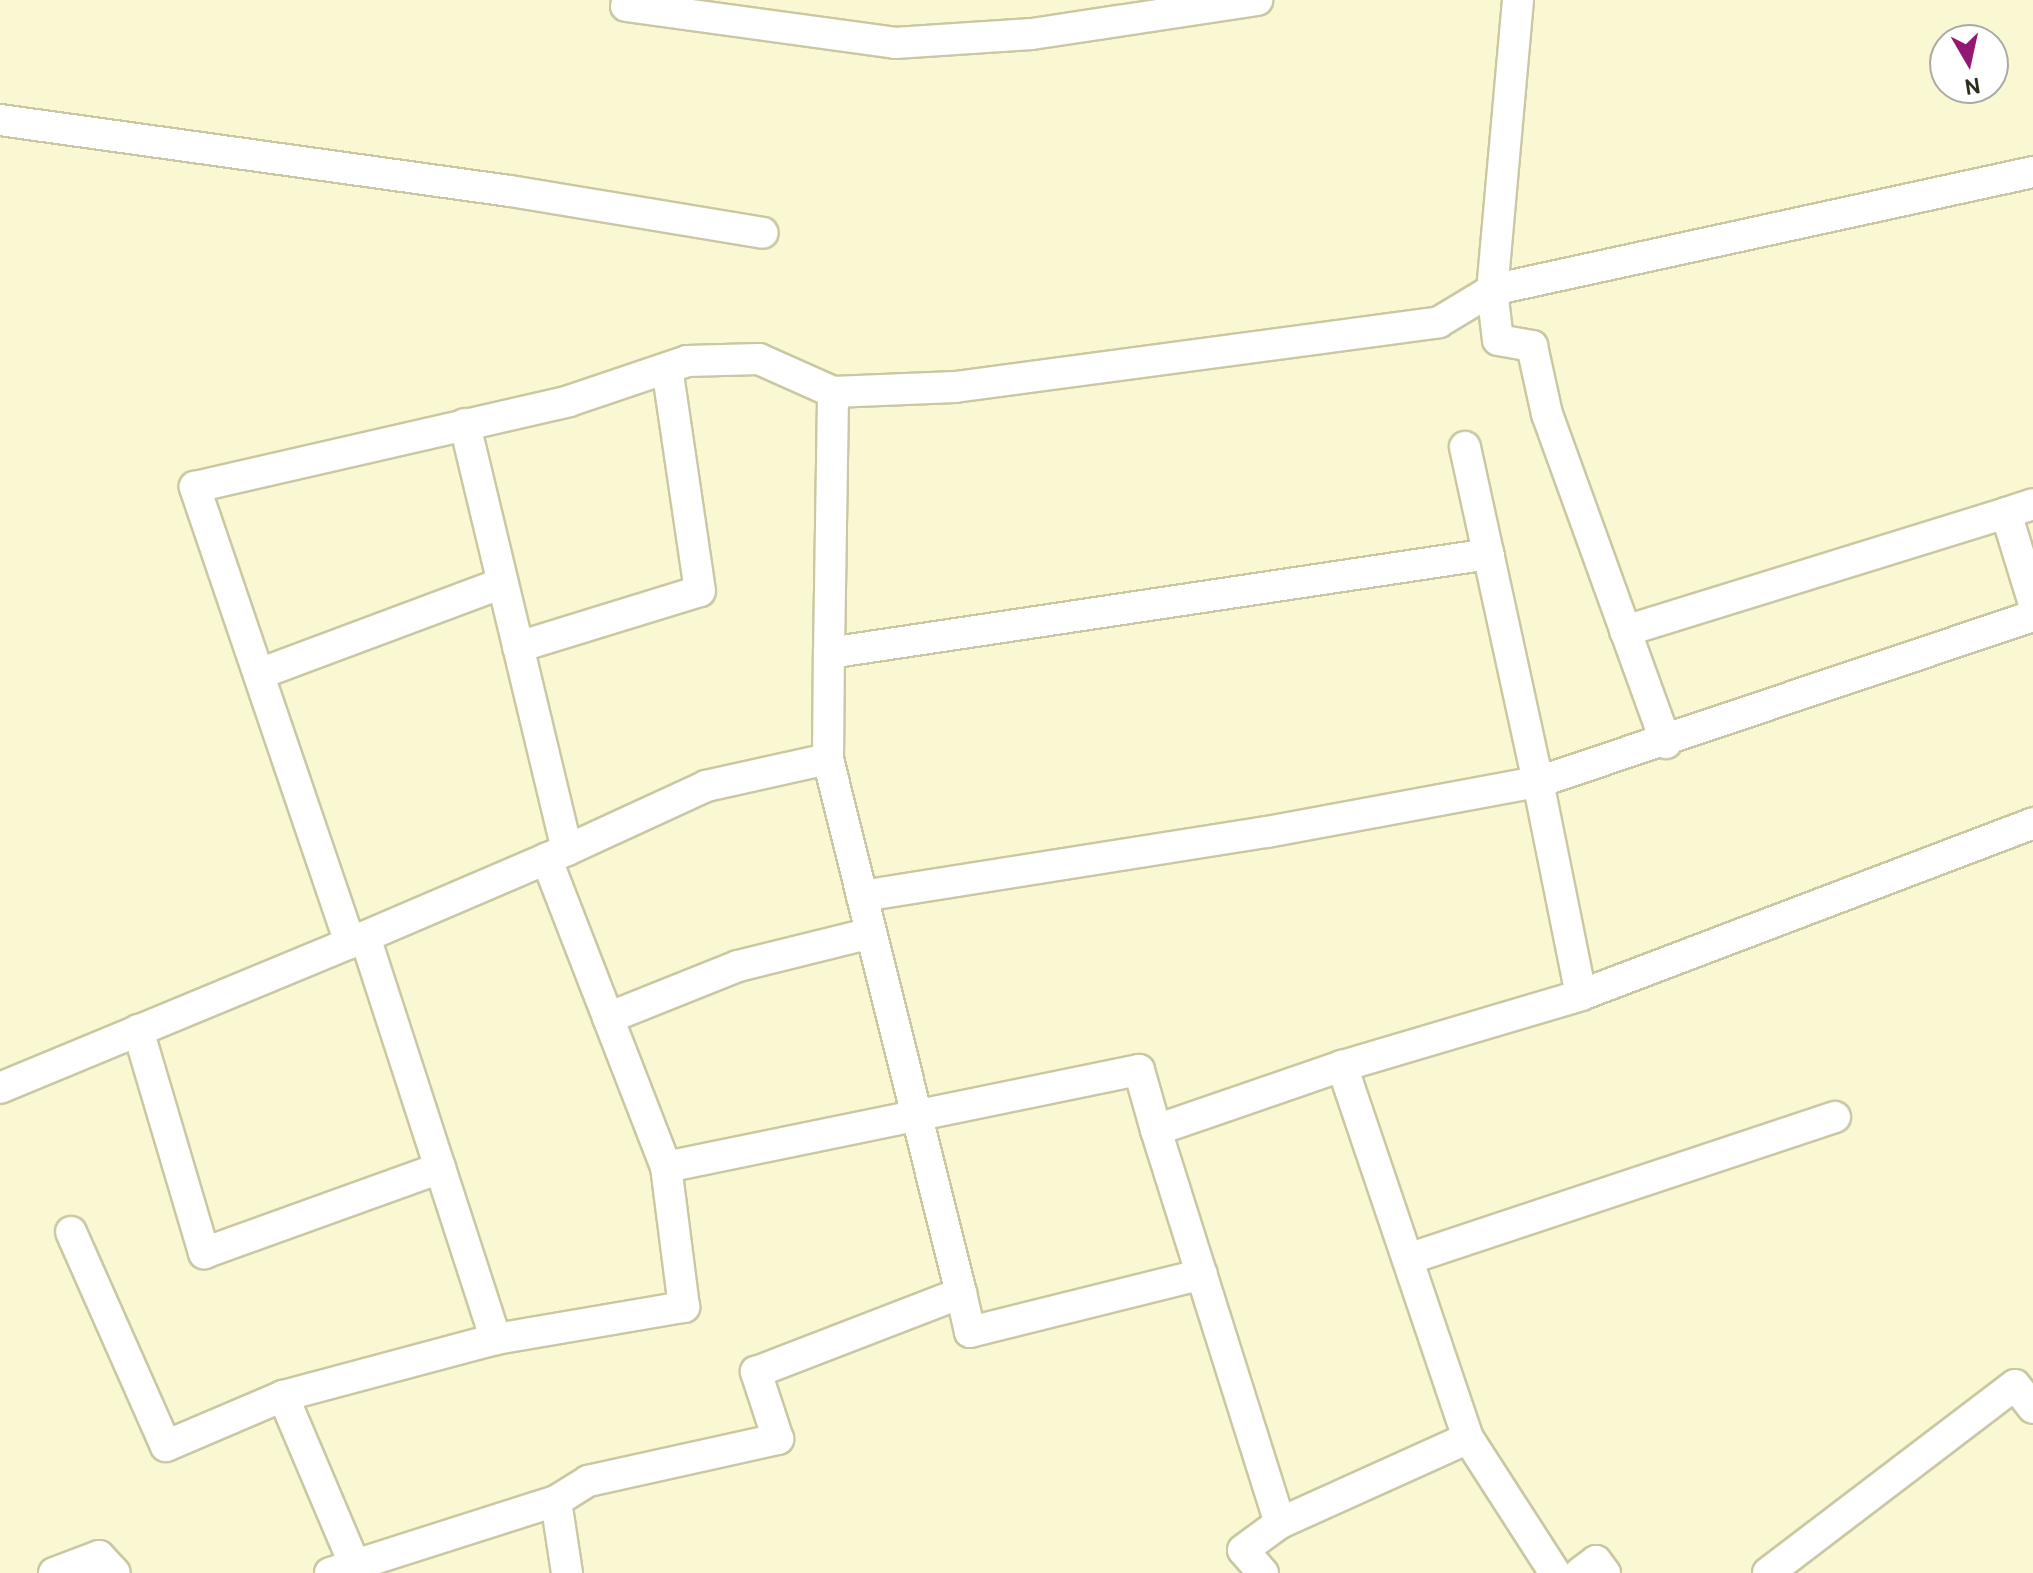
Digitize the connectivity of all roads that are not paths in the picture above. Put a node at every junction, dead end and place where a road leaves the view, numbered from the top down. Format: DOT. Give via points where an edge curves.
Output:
graph roads {
  1 [pos="1257,0"];
  2 [pos="1518,0"];
  3 [pos="626,6"];
  4 [pos="0,120"];
  5 [pos="2033,172"];
  6 [pos="763,233"];
  7 [pos="1492,290"];
  8 [pos="667,368"];
  9 [pos="833,392"];
  10 [pos="465,424"];
  11 [pos="1465,447"];
  12 [pos="2020,509"];
  13 [pos="1489,554"];
  14 [pos="503,583"];
  15 [pos="2033,601"];
  16 [pos="2033,616"];
  17 [pos="1625,631"];
  18 [pos="518,647"];
  19 [pos="829,653"];
  20 [pos="259,674"];
  21 [pos="1666,743"];
  22 [pos="828,759"];
  23 [pos="1538,782"];
  24 [pos="2033,823"];
  25 [pos="557,854"];
  26 [pos="862,896"];
  27 [pos="871,933"];
  28 [pos="358,940"];
  29 [pos="1581,995"];
  30 [pos="608,1018"];
  31 [pos="138,1030"];
  32 [pos="1342,1066"];
  33 [pos="0,1088"];
  34 [pos="917,1116"];
  35 [pos="1835,1117"];
  36 [pos="1156,1130"];
  37 [pos="666,1167"];
  38 [pos="440,1168"];
  39 [pos="71,1232"];
  40 [pos="1408,1259"];
  41 [pos="1202,1274"];
  42 [pos="961,1293"];
  43 [pos="496,1339"];
  44 [pos="2027,1389"];
  45 [pos="283,1396"];
  46 [pos="1468,1438"];
  47 [pos="556,1501"];
  48 [pos="1280,1523"];
  49 [pos="347,1570"];
  50 [pos="54,1573"];
  51 [pos="115,1573"];
  52 [pos="567,1573"];
  53 [pos="1263,1573"];
  54 [pos="1555,1573"];
  55 [pos="1580,1573"];
  56 [pos="1605,1573"];
  57 [pos="1768,1573"];
  1 -- 3 [label="street" via="1032,34 895,43"];
  2 -- 7 [label="street"];
  4 -- 6 [label="street" via="510,191"];
  5 -- 7 [label="street"];
  7 -- 9 [label="street" via="1439,322 955,387"];
  7 -- 17 [label="street" via="1498,340 1532,346 1547,414"];
  8 -- 9 [label="street" via="687,361 759,359"];
  8 -- 10 [label="street" via="569,401"];
  8 -- 18 [label="street" via="700,591"];
  9 -- 19 [label="street"];
  10 -- 14 [label="street"];
  10 -- 20 [label="street" via="195,487"];
  11 -- 13 [label="street"];
  12 -- 15 [label="street"];
  12 -- 17 [label="street"];
  13 -- 19 [label="street"];
  13 -- 23 [label="street"];
  14 -- 18 [label="street"];
  14 -- 20 [label="street"];
  16 -- 21 [label="street"];
  17 -- 21 [label="street"];
  18 -- 25 [label="street"];
  19 -- 22 [label="street"];
  20 -- 28 [label="street"];
  21 -- 23 [label="street"];
  22 -- 25 [label="street" via="706,786"];
  22 -- 26 [label="street"];
  23 -- 26 [label="street" via="1267,832"];
  23 -- 29 [label="street"];
  24 -- 29 [label="street"];
  25 -- 28 [label="street"];
  25 -- 30 [label="street"];
  26 -- 27 [label="street"];
  27 -- 30 [label="street" via="738,966"];
  27 -- 34 [label="street"];
  28 -- 31 [label="street"];
  28 -- 38 [label="street"];
  29 -- 32 [label="street"];
  30 -- 37 [label="street"];
  31 -- 33 [label="street"];
  31 -- 38 [label="street" via="204,1253"];
  32 -- 36 [label="street"];
  32 -- 40 [label="street"];
  34 -- 36 [label="street" via="1139,1070"];
  34 -- 37 [label="street"];
  34 -- 42 [label="street"];
  35 -- 40 [label="street"];
  36 -- 41 [label="street"];
  37 -- 43 [label="street" via="684,1307"];
  38 -- 43 [label="street"];
  39 -- 45 [label="street" via="166,1446"];
  40 -- 46 [label="street"];
  41 -- 42 [label="street" via="970,1332"];
  41 -- 48 [label="street"];
  42 -- 47 [label="street" via="756,1372 778,1439 588,1481"];
  43 -- 45 [label="street"];
  44 -- 57 [label="street"];
  45 -- 49 [label="street"];
  46 -- 48 [label="street"];
  46 -- 54 [label="street"];
  47 -- 49 [label="street"];
  47 -- 52 [label="street"];
  48 -- 53 [label="street" via="1243,1550"];
  50 -- 51 [label="street" via="99,1556"];
  55 -- 56 [label="street" via="1596,1561"];
}
